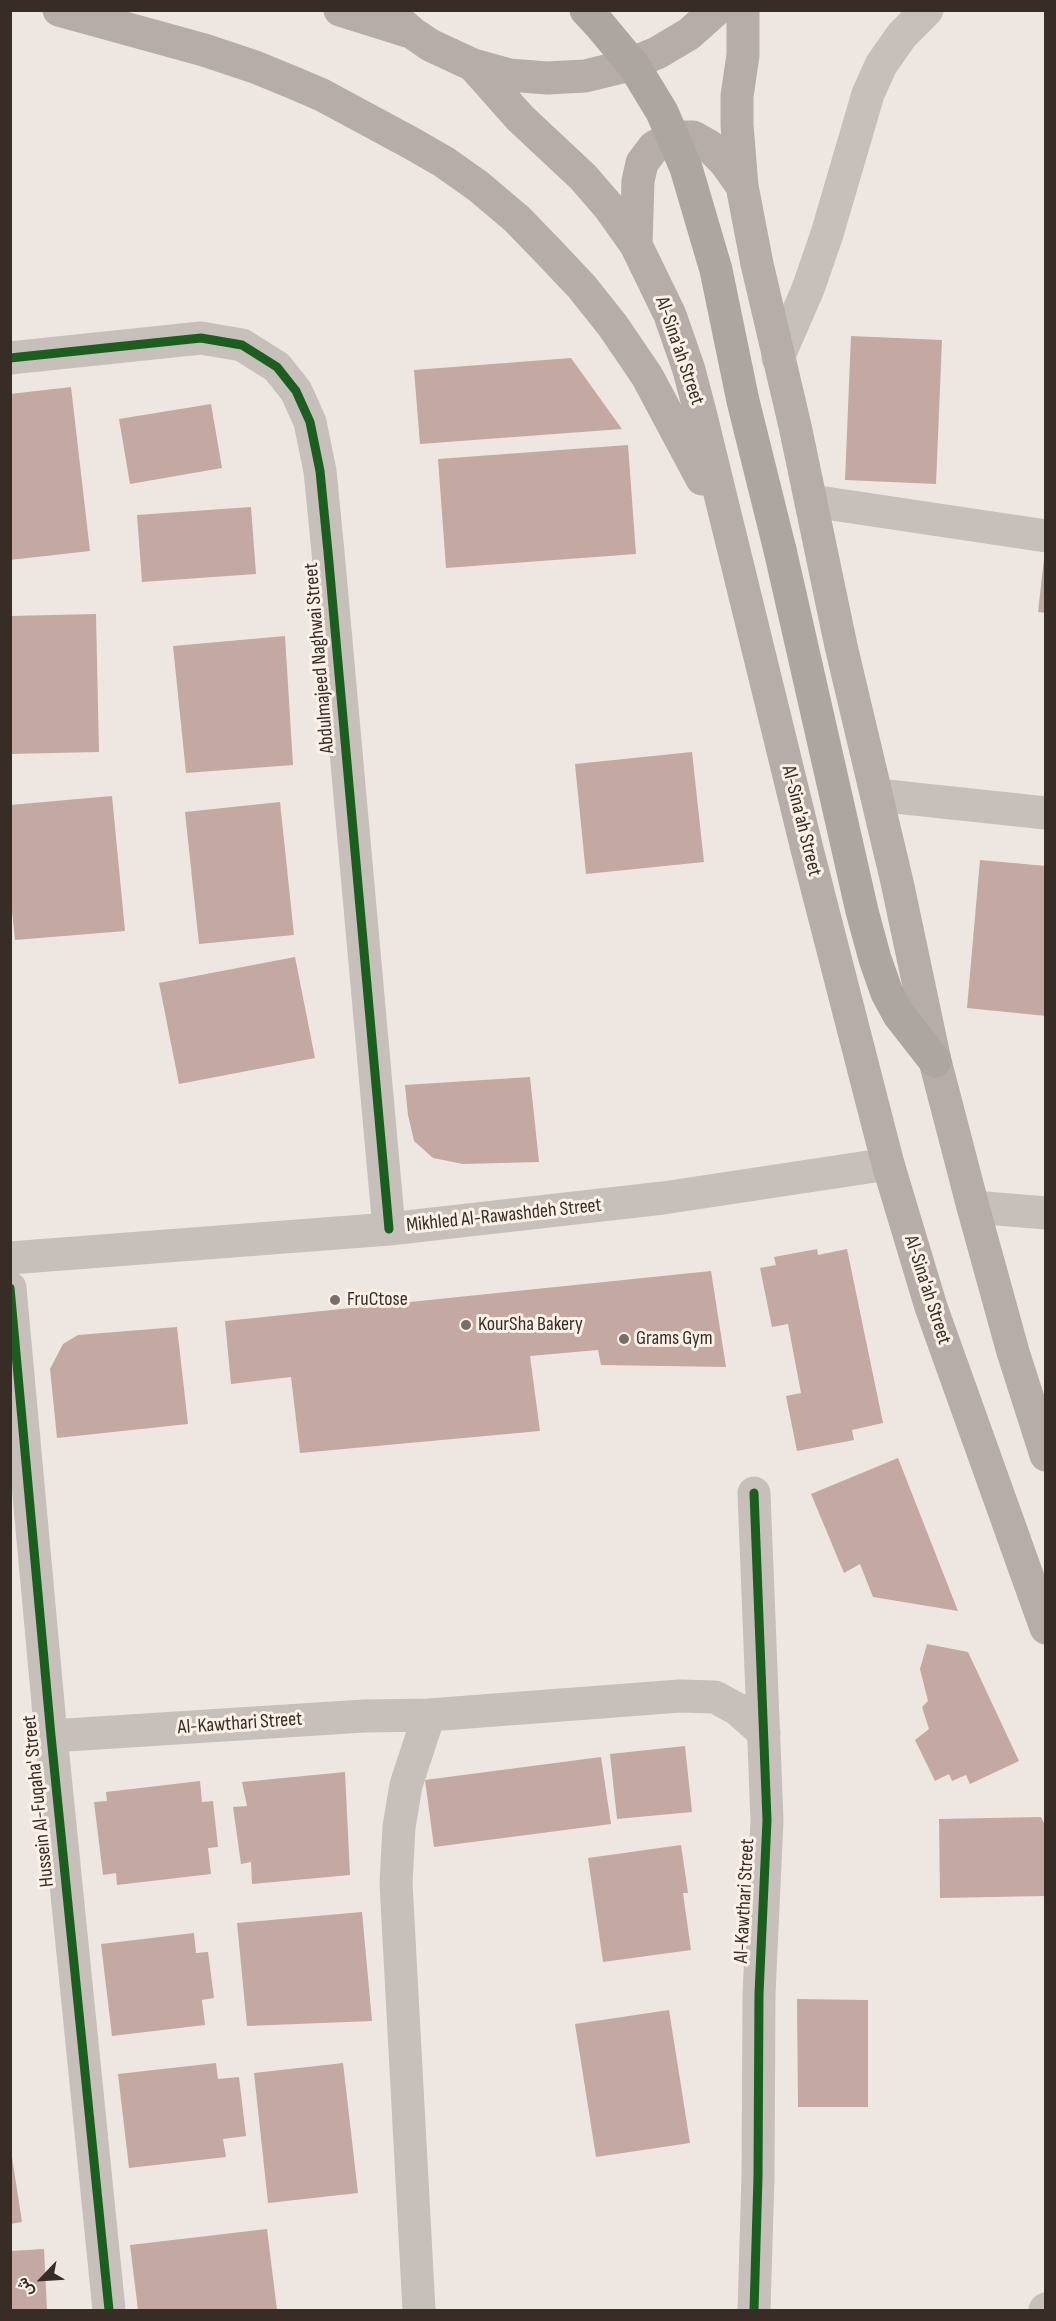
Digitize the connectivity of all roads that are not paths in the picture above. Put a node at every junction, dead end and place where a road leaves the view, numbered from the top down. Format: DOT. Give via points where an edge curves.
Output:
graph roads {
  1 [pos="60,10"];
  2 [pos="340,10"];
  3 [pos="386,10"];
  4 [pos="586,10"];
  5 [pos="716,10"];
  6 [pos="743,10"];
  7 [pos="927,10"];
  8 [pos="411,32"];
  9 [pos="472,65"];
  10 [pos="742,186"];
  11 [pos="636,245"];
  12 [pos="10,358"];
  13 [pos="778,358"];
  14 [pos="812,501"];
  15 [pos="727,528"];
  16 [pos="1046,536"];
  17 [pos="877,795"];
  18 [pos="1046,813"];
  19 [pos="935,1061"];
  20 [pos="888,1164"];
  21 [pos="973,1208"];
  22 [pos="1046,1213"];
  23 [pos="389,1229"];
  24 [pos="10,1258"];
  25 [pos="10,1288"];
  26 [pos="1046,1455"];
  27 [pos="754,1493"];
  28 [pos="1046,1628"];
  29 [pos="429,1714"];
  30 [pos="764,1733"];
  31 [pos="51,1736"];
  32 [pos="109,2310"];
  33 [pos="419,2310"];
  34 [pos="754,2310"];
  1 -- 15 [label="main road" via="194,47 294,83 411,143 478,186 548,251 613,326 681,436"];
  2 -- 8 [label="main road"];
  3 -- 8 [label="main road"];
  4 -- 19 [label="highway, bridge" via="634,66 662,112 686,168 716,270 743,401 875,959 899,1015"];
  5 -- 9 [label="main road" via="689,34 657,53 585,76 509,75"];
  6 -- 10 [label="main road" via="736,125"];
  7 -- 13 [label="street" via="902,35 876,74 827,234"];
  8 -- 9 [label="main road"];
  9 -- 11 [label="main road, Al-Sina'ah Street" via="520,118 583,177"];
  10 -- 11 [label="main road" via="709,146 693,137 668,139 654,147 642,163"];
  10 -- 13 [label="main road"];
  11 -- 15 [label="main road, Al-Sina'ah Street" via="670,315 689,370"];
  12 -- 23 [label="street, Abdulmajeed Naghwai Street" via="201,338 242,345 277,367 296,392 310,422 320,471 328,552"];
  13 -- 14 [label="main road"];
  14 -- 16 [label="street"];
  14 -- 17 [label="main road"];
  15 -- 20 [label="main road, Al-Sina'ah Street"];
  17 -- 18 [label="street"];
  17 -- 19 [label="main road"];
  19 -- 21 [label="main road"];
  20 -- 23 [label="street, Mikhled Al-Rawashdeh Street" via="663,1198"];
  20 -- 28 [label="main road, Al-Sina'ah Street" via="931,1307"];
  21 -- 22 [label="street"];
  21 -- 26 [label="main road"];
  23 -- 24 [label="street, Mikhled Al-Rawashdeh Street"];
  25 -- 31 [label="street, Hussein Al-Fuqaha' Street"];
  27 -- 30 [label="street, Al-Kawthari Street"];
  29 -- 30 [label="street, Al-Kawthari Street" via="680,1696 715,1697 737,1709"];
  29 -- 31 [label="street, Al-Kawthari Street"];
  29 -- 33 [label="street" via="406,1785 396,1883"];
  30 -- 34 [label="street, Al-Kawthari Street" via="767,1820 759,1994"];
  31 -- 32 [label="street, Hussein Al-Fuqaha' Street"];
}
